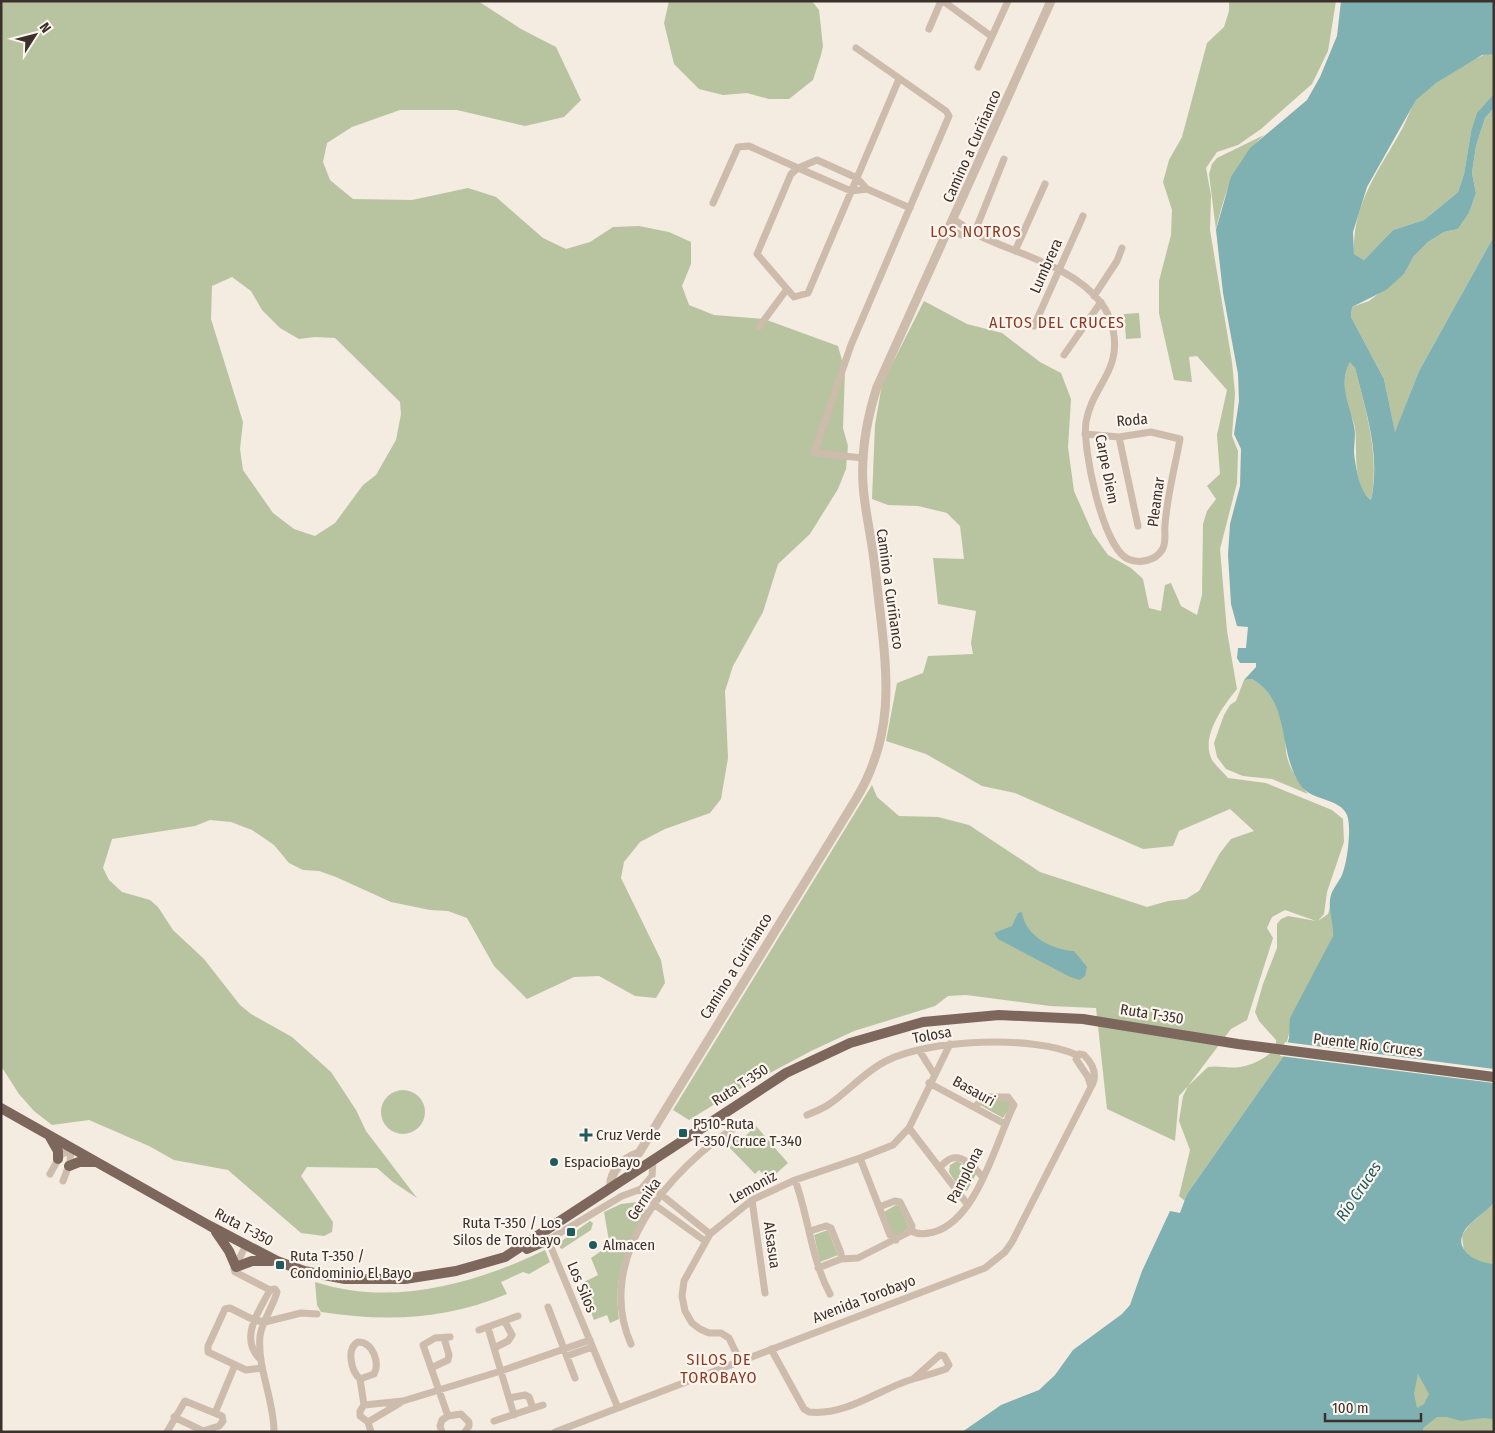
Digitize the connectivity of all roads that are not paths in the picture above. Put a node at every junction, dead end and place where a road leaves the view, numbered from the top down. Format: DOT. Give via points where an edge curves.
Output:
graph roads {
  1 [pos="942,1"];
  2 [pos="1008,1"];
  3 [pos="1049,2"];
  4 [pos="929,29"];
  5 [pos="992,36"];
  6 [pos="856,48"];
  7 [pos="978,66"];
  8 [pos="899,79"];
  9 [pos="1004,158"];
  10 [pos="798,168"];
  11 [pos="857,178"];
  12 [pos="1045,184"];
  13 [pos="867,189"];
  14 [pos="851,191"];
  15 [pos="713,203"];
  16 [pos="910,208"];
  17 [pos="1083,216"];
  18 [pos="954,220"];
  19 [pos="949,230"];
  20 [pos="974,234"];
  21 [pos="1122,248"];
  22 [pos="1015,251"];
  23 [pos="1059,270"];
  24 [pos="787,289"];
  25 [pos="1094,296"];
  26 [pos="1101,302"];
  27 [pos="1034,326"];
  28 [pos="759,327"];
  29 [pos="1064,355"];
  30 [pos="1085,434"];
  31 [pos="1119,437"];
  32 [pos="1180,439"];
  33 [pos="863,458"];
  34 [pos="1138,526"];
  35 [pos="1147,560"];
  36 [pos="950,1044"];
  37 [pos="1238,1044"];
  38 [pos="919,1050"];
  39 [pos="934,1074"];
  40 [pos="1494,1077"];
  41 [pos="929,1083"];
  42 [pos="1091,1087"];
  43 [pos="1,1108"];
  44 [pos="975,1108"];
  45 [pos="808,1116"];
  46 [pos="1005,1124"];
  47 [pos="739,1126"];
  48 [pos="909,1128"];
  49 [pos="48,1134"];
  50 [pos="71,1148"];
  51 [pos="639,1152"];
  52 [pos="860,1158"];
  53 [pos="58,1159"];
  54 [pos="654,1162"];
  55 [pos="98,1163"];
  56 [pos="69,1166"];
  57 [pos="940,1167"];
  58 [pos="50,1174"];
  59 [pos="983,1178"];
  60 [pos="794,1180"];
  61 [pos="63,1181"];
  62 [pos="648,1182"];
  63 [pos="611,1188"];
  64 [pos="641,1190"];
  65 [pos="662,1195"];
  66 [pos="622,1196"];
  67 [pos="752,1200"];
  68 [pos="655,1204"];
  69 [pos="968,1205"];
  70 [pos="878,1207"];
  71 [pos="210,1226"];
  72 [pos="810,1231"];
  73 [pos="911,1231"];
  74 [pos="710,1234"];
  75 [pos="548,1240"];
  76 [pos="896,1240"];
  77 [pos="705,1241"];
  78 [pos="246,1245"];
  79 [pos="505,1257"];
  80 [pos="841,1259"];
  81 [pos="277,1261"];
  82 [pos="236,1267"];
  83 [pos="818,1268"];
  84 [pos="270,1290"];
  85 [pos="765,1293"];
  86 [pos="830,1294"];
  87 [pos="548,1307"];
  88 [pos="317,1314"];
  89 [pos="518,1316"];
  90 [pos="254,1320"];
  91 [pos="265,1322"];
  92 [pos="505,1322"];
  93 [pos="488,1328"];
  94 [pos="479,1330"];
  95 [pos="591,1344"];
  96 [pos="631,1344"];
  97 [pos="494,1348"];
  98 [pos="770,1349"];
  99 [pos="567,1353"];
  100 [pos="261,1360"];
  101 [pos="740,1361"];
  102 [pos="235,1365"];
  103 [pos="262,1368"];
  104 [pos="431,1368"];
  105 [pos="501,1371"];
  106 [pos="575,1378"];
  107 [pos="360,1379"];
  108 [pos="913,1379"];
  109 [pos="439,1391"];
  110 [pos="509,1398"];
  111 [pos="403,1401"];
  112 [pos="364,1405"];
  113 [pos="543,1405"];
  114 [pos="533,1408"];
  115 [pos="618,1408"];
  116 [pos="215,1413"];
  117 [pos="514,1414"];
  118 [pos="448,1416"];
  119 [pos="174,1417"];
  120 [pos="494,1421"];
  121 [pos="368,1422"];
  122 [pos="167,1432"];
  123 [pos="274,1432"];
  124 [pos="371,1432"];
  125 [pos="442,1432"];
  126 [pos="465,1432"];
  127 [pos="555,1432"];
  1 -- 4 [label="street"];
  1 -- 5 [label="street"];
  2 -- 5 [label="street"];
  3 -- 18 [label="street, Camino a Curiñanco"];
  5 -- 7 [label="street"];
  6 -- 8 [label="street"];
  8 -- 11 [label="street"];
  8 -- 16 [label="street" via="946,110 949,116"];
  9 -- 20 [label="street"];
  10 -- 11 [label="street" via="817,160"];
  10 -- 14 [label="street"];
  10 -- 15 [label="street" via="749,146 738,147"];
  10 -- 24 [label="street" via="791,174 757,254"];
  11 -- 13 [label="street"];
  11 -- 14 [label="street"];
  12 -- 22 [label="street"];
  13 -- 14 [label="street"];
  13 -- 16 [label="street"];
  14 -- 24 [label="street" via="808,293 794,297"];
  16 -- 33 [label="street" via="851,345 814,453"];
  17 -- 23 [label="street, Lumbrera"];
  18 -- 19 [label="street, Camino a Curiñanco"];
  18 -- 20 [label="street, Carpe Diem"];
  19 -- 20 [label="street, Carpe Diem"];
  19 -- 33 [label="street, Camino a Curiñanco" via="877,387 866,429"];
  20 -- 22 [label="street, Carpe Diem"];
  21 -- 25 [label="street"];
  22 -- 23 [label="street, Carpe Diem"];
  23 -- 25 [label="street, Carpe Diem"];
  23 -- 27 [label="street, Lumbrera"];
  24 -- 28 [label="street"];
  25 -- 26 [label="street, Carpe Diem"];
  26 -- 29 [label="street"];
  26 -- 30 [label="street, Carpe Diem" via="1113,329 1115,356 1111,370 1091,405"];
  30 -- 31 [label="street, Roda"];
  30 -- 35 [label="street, Carpe Diem" via="1098,501 1114,548 1127,559"];
  31 -- 32 [label="street, Roda" via="1151,432"];
  31 -- 34 [label="street"];
  32 -- 35 [label="street, Pleamar" via="1167,508 1165,544 1158,555"];
  33 -- 51 [label="street, Camino a Curiñanco" via="864,499 888,681 885,717 872,763 862,790"];
  36 -- 38 [label="street, Tolosa"];
  36 -- 39 [label="street, Lemoniz"];
  36 -- 42 [label="street, Tolosa" via="1053,1046 1084,1055 1093,1066 1095,1076"];
  37 -- 40 [label="main road, Puente Río Cruces"];
  37 -- 54 [label="main road, Ruta T-350" via="1132,1026 1036,1016 980,1016 914,1024 850,1042 801,1064"];
  38 -- 39 [label="street"];
  38 -- 45 [label="street, Tolosa" via="875,1066 828,1105"];
  39 -- 41 [label="street, Lemoniz"];
  41 -- 44 [label="street, Basauri"];
  41 -- 48 [label="street, Lemoniz"];
  42 -- 98 [label="street, Avenida Torobayo" via="1012,1242 996,1261 985,1268"];
  43 -- 49 [label="main road, Ruta T-350"];
  44 -- 46 [label="street, Basauri"];
  44 -- 46 [label="street, Pamplona" via="982,1097 1010,1098 1014,1105"];
  46 -- 59 [label="street, Pamplona"];
  47 -- 65 [label="street, Gernika" via="701,1152"];
  48 -- 52 [label="street, Lemoniz" via="893,1145"];
  48 -- 57 [label="street"];
  49 -- 50 [label="main road, Ruta T-350"];
  49 -- 53 [label="main road" via="58,1151"];
  50 -- 53 [label="street"];
  50 -- 55 [label="main road, Ruta T-350"];
  50 -- 56 [label="street"];
  51 -- 54 [label="street"];
  51 -- 63 [label="street, Camino a Curiñanco" via="618,1166"];
  52 -- 60 [label="street, Lemoniz"];
  52 -- 70 [label="street"];
  53 -- 58 [label="street"];
  54 -- 62 [label="street"];
  54 -- 63 [label="main road, Ruta T-350"];
  55 -- 56 [label="main road" via="84,1161"];
  55 -- 71 [label="main road, Ruta T-350"];
  56 -- 61 [label="street"];
  57 -- 59 [label="street" via="956,1158 975,1167"];
  57 -- 69 [label="street"];
  59 -- 69 [label="street, Pamplona"];
  60 -- 67 [label="street, Lemoniz"];
  60 -- 72 [label="street"];
  62 -- 64 [label="street"];
  62 -- 65 [label="street"];
  63 -- 66 [label="street"];
  63 -- 79 [label="main road, Ruta T-350"];
  64 -- 66 [label="street"];
  64 -- 68 [label="street"];
  65 -- 68 [label="street, Gernika"];
  65 -- 74 [label="street"];
  66 -- 75 [label="street"];
  67 -- 74 [label="street, Lemoniz"];
  67 -- 85 [label="street, Alsasua"];
  68 -- 77 [label="street"];
  68 -- 96 [label="street, Gernika" via="631,1247 620,1282 622,1318"];
  69 -- 73 [label="street, Pamplona" via="958,1218 941,1229 921,1234"];
  70 -- 73 [label="street" via="900,1202 912,1226"];
  70 -- 76 [label="street" via="890,1235"];
  71 -- 78 [label="main road, Ruta T-350"];
  71 -- 82 [label="main road" via="226,1244"];
  72 -- 80 [label="street" via="826,1226 830,1228 842,1253"];
  72 -- 83 [label="street"];
  73 -- 76 [label="street, Pamplona"];
  74 -- 77 [label="street, Lemoniz"];
  75 -- 79 [label="main road"];
  75 -- 95 [label="street, Los Silos"];
  76 -- 80 [label="street, Pamplona" via="858,1258"];
  77 -- 101 [label="street, Lemoniz" via="684,1281 685,1311 700,1330 721,1333 729,1338"];
  78 -- 81 [label="main road, Ruta T-350"];
  78 -- 82 [label="street"];
  79 -- 81 [label="main road, Ruta T-350" via="439,1275 390,1280 330,1277"];
  80 -- 83 [label="street, Pamplona"];
  81 -- 82 [label="main road" via="252,1261"];
  82 -- 84 [label="street" via="236,1273"];
  83 -- 86 [label="street"];
  84 -- 90 [label="street"];
  84 -- 91 [label="street" via="277,1292"];
  87 -- 99 [label="street"];
  88 -- 91 [label="street" via="301,1313"];
  89 -- 92 [label="street"];
  90 -- 91 [label="street"];
  90 -- 100 [label="street" via="252,1346"];
  90 -- 102 [label="street" via="230,1308 225,1309 208,1346 210,1354"];
  91 -- 100 [label="street" via="261,1332"];
  92 -- 93 [label="street"];
  92 -- 97 [label="street" via="512,1335 508,1341"];
  93 -- 94 [label="street"];
  93 -- 97 [label="street"];
  95 -- 99 [label="street"];
  95 -- 115 [label="street, Los Silos"];
  97 -- 105 [label="street"];
  98 -- 101 [label="street, Avenida Torobayo"];
  98 -- 108 [label="street" via="804,1409 809,1412 824,1412 861,1402"];
  99 -- 105 [label="street"];
  99 -- 106 [label="street"];
  100 -- 103 [label="street"];
  101 -- 115 [label="street, Avenida Torobayo"];
  102 -- 103 [label="street" via="246,1370"];
  102 -- 116 [label="street"];
  103 -- 123 [label="street" via="273,1409"];
  104 -- 104 [label="street" via="448,1360 447,1338 435,1338 423,1345"];
  104 -- 109 [label="street"];
  105 -- 109 [label="street"];
  105 -- 110 [label="street"];
  107 -- 107 [label="street" via="374,1374 376,1368 371,1347 364,1342 356,1343 351,1351 355,1373"];
  107 -- 112 [label="street"];
  108 -- 108 [label="street" via="947,1369 949,1365 940,1355"];
  109 -- 111 [label="street"];
  109 -- 118 [label="street"];
  110 -- 114 [label="street" via="525,1394"];
  110 -- 117 [label="street"];
  111 -- 112 [label="street"];
  111 -- 121 [label="street"];
  112 -- 121 [label="street" via="360,1414"];
  113 -- 114 [label="street"];
  114 -- 117 [label="street"];
  115 -- 127 [label="street, Avenida Torobayo"];
  116 -- 119 [label="street" via="185,1400"];
  116 -- 119 [label="street" via="222,1416 223,1422 209,1431"];
  117 -- 120 [label="street"];
  118 -- 125 [label="street" via="442,1420"];
  118 -- 126 [label="street" via="461,1414 466,1417 469,1426"];
  119 -- 122 [label="street"];
  121 -- 124 [label="street"];
}
